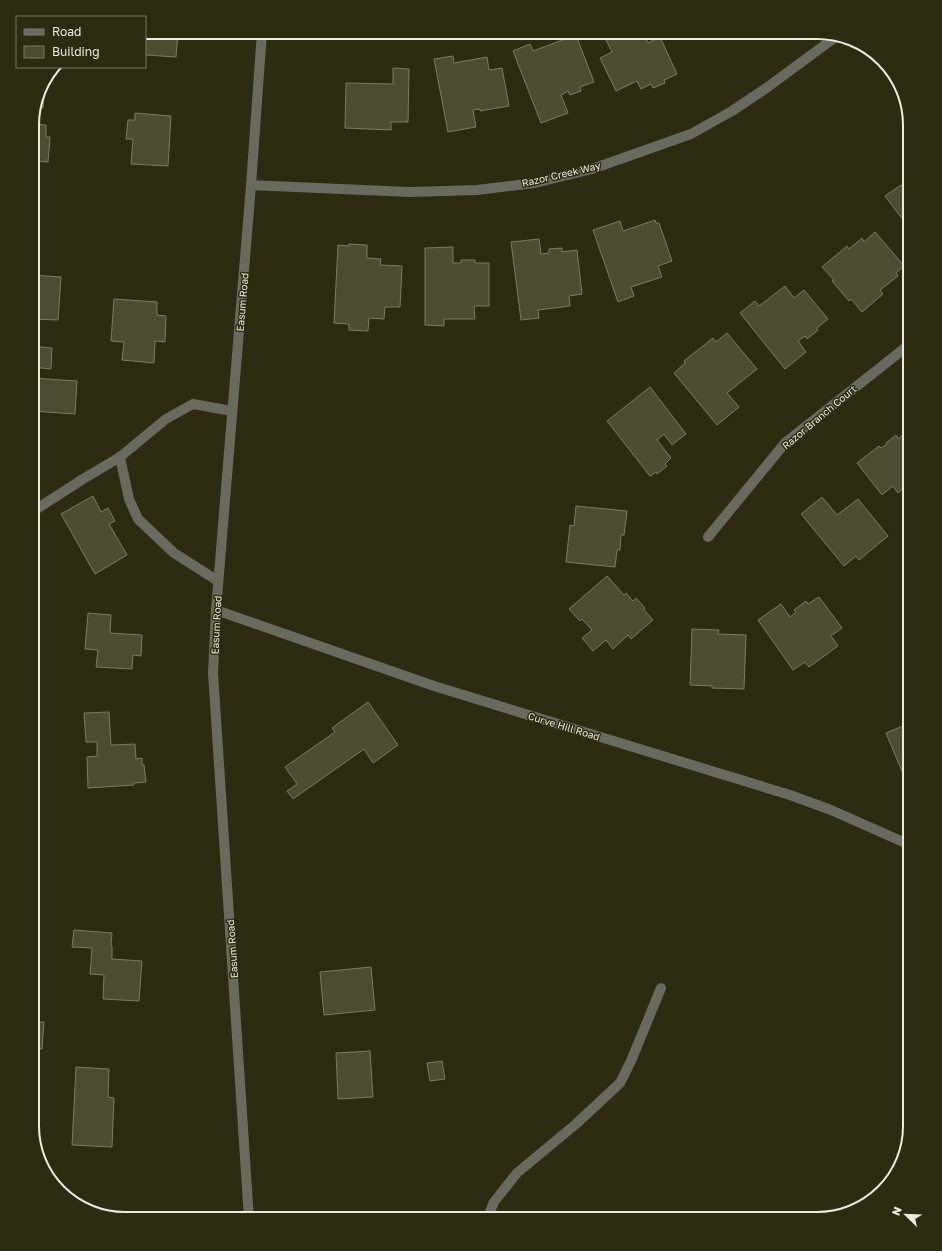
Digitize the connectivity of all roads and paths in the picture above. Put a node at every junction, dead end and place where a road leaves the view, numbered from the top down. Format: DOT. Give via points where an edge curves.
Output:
graph roads {
  1 [pos="261,39"];
  2 [pos="830,40"];
  3 [pos="251,185"];
  4 [pos="903,350"];
  5 [pos="232,411"];
  6 [pos="120,457"];
  7 [pos="39,507"];
  8 [pos="708,537"];
  9 [pos="218,581"];
  10 [pos="216,610"];
  11 [pos="903,842"];
  12 [pos="661,988"];
  13 [pos="249,1212"];
  14 [pos="490,1212"];
  1 -- 3 [label="street, Easum Road"];
  2 -- 3 [label="street, Razor Creek Way" via="765,89 691,134 592,169 535,182 477,190 410,192"];
  3 -- 5 [label="street, Easum Road"];
  4 -- 8 [label="street, Razor Branch Court" via="785,443"];
  5 -- 6 [label="street" via="193,404 166,419"];
  5 -- 9 [label="street, Easum Road"];
  6 -- 7 [label="street"];
  6 -- 9 [label="street" via="129,499 138,519 174,553"];
  9 -- 10 [label="street, Easum Road"];
  10 -- 11 [label="street, Curve Hill Road" via="434,686 790,795 851,818"];
  10 -- 13 [label="street, Easum Road" via="213,673"];
  12 -- 14 [label="street" via="620,1083 517,1173 494,1202"];
}
